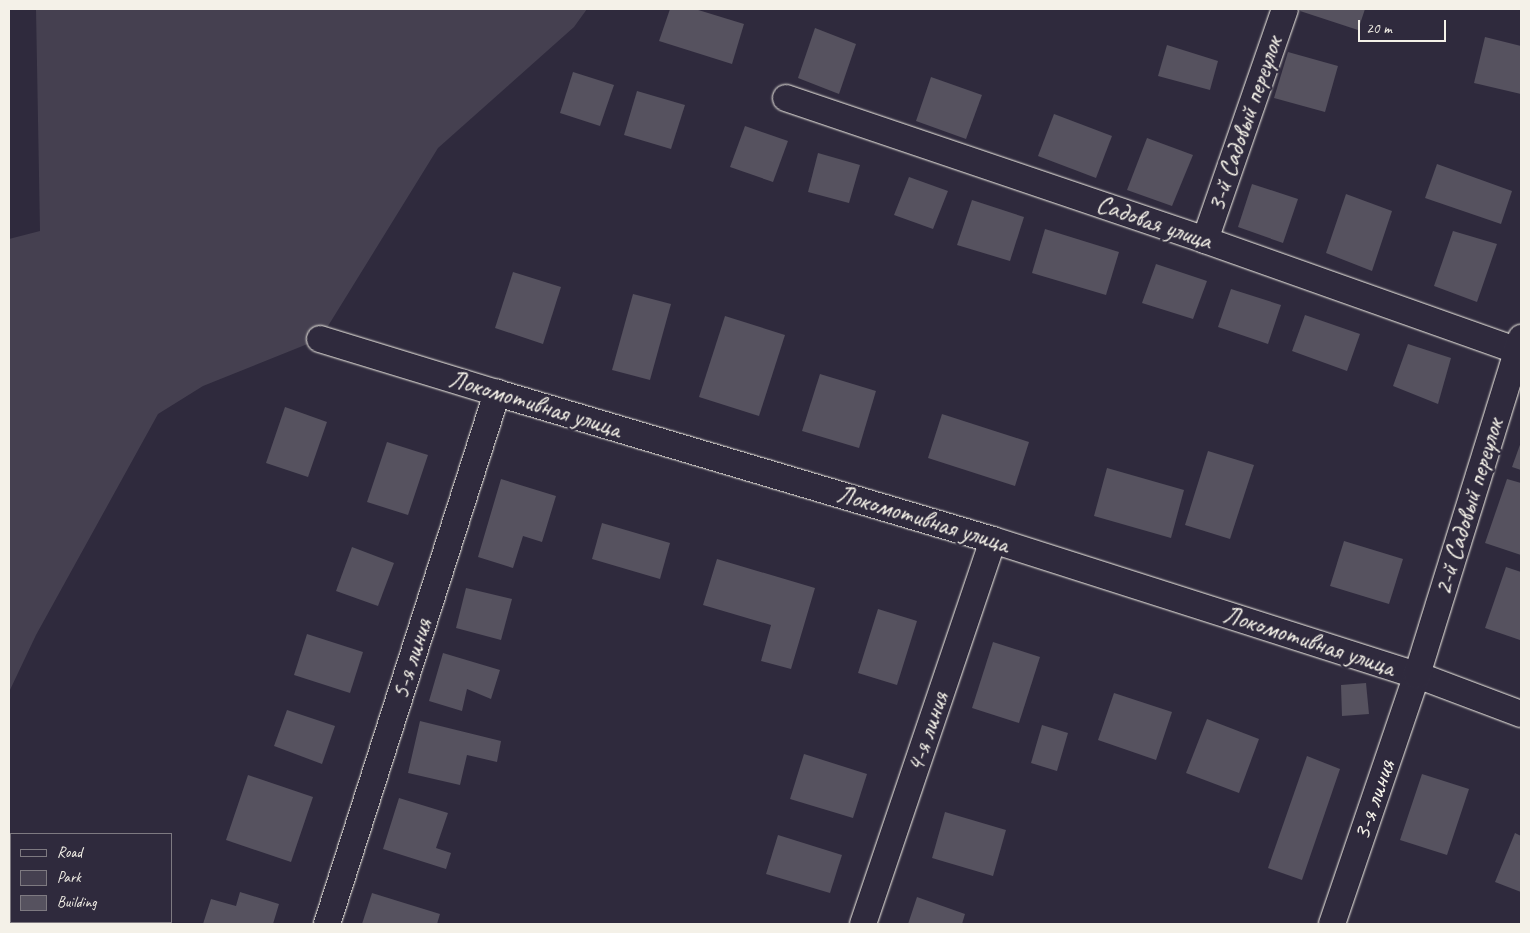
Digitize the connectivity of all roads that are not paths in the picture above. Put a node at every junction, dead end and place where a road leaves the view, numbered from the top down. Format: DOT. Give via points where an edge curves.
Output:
graph roads {
  1 [pos="1285,9"];
  2 [pos="786,98"];
  3 [pos="1205,240"];
  4 [pos="320,339"];
  5 [pos="1520,347"];
  6 [pos="496,393"];
  7 [pos="993,540"];
  8 [pos="1416,675"];
  9 [pos="1521,714"];
  10 [pos="327,924"];
  11 [pos="863,924"];
  12 [pos="1332,924"];
  1 -- 3 [label="street, 3-й Садовый переулок"];
  2 -- 3 [label="street, Садовая улица"];
  3 -- 5 [label="street, Садовая улица"];
  4 -- 6 [label="street, Локомотивная улица"];
  5 -- 8 [label="street, 2-й Садовый переулок"];
  6 -- 7 [label="street, Локомотивная улица"];
  6 -- 10 [label="street, 5-я линия"];
  7 -- 8 [label="street, Локомотивная улица"];
  7 -- 11 [label="street, 4-я линия"];
  8 -- 9 [label="street, Локомотивная улица"];
  8 -- 12 [label="street, 3-я линия"];
}
